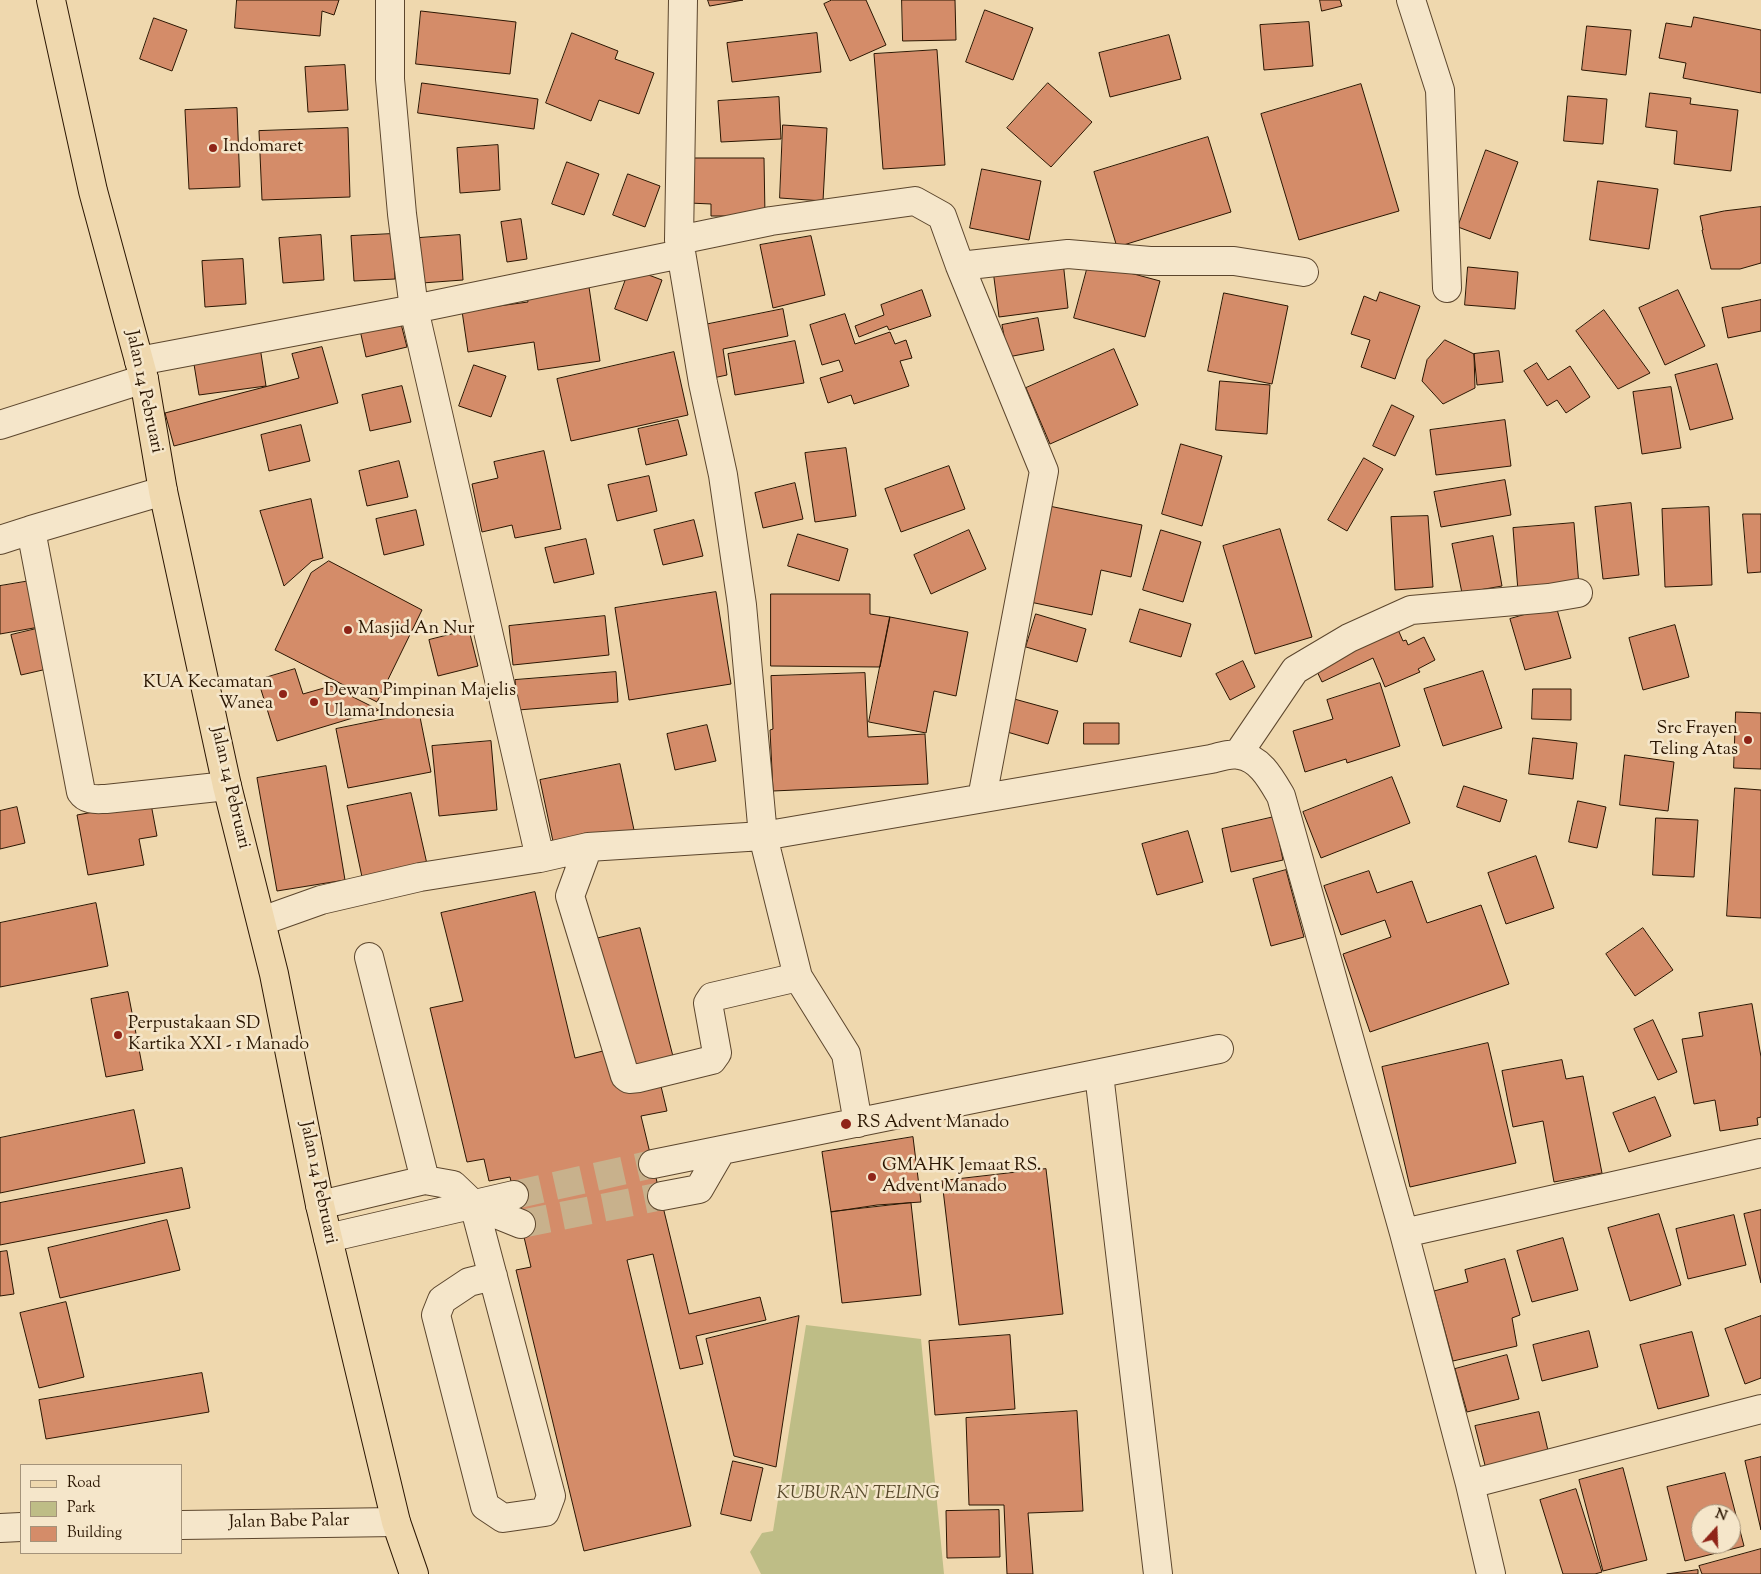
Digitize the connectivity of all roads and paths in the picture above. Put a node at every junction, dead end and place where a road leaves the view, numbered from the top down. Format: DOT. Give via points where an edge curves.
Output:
graph roads {
  1 [pos="51,0"];
  2 [pos="390,0"];
  3 [pos="683,0"];
  4 [pos="1410,0"];
  5 [pos="680,247"];
  6 [pos="960,266"];
  7 [pos="1304,272"];
  8 [pos="1447,288"];
  9 [pos="414,309"];
  10 [pos="142,370"];
  11 [pos="0,425"];
  12 [pos="163,491"];
  13 [pos="31,530"];
  14 [pos="0,540"];
  15 [pos="1578,593"];
  16 [pos="1238,754"];
  17 [pos="227,786"];
  18 [pos="982,798"];
  19 [pos="763,836"];
  20 [pos="588,847"];
  21 [pos="540,858"];
  22 [pos="262,921"];
  23 [pos="369,957"];
  24 [pos="798,977"];
  25 [pos="1219,1049"];
  26 [pos="1099,1074"];
  27 [pos="858,1124"];
  28 [pos="722,1150"];
  29 [pos="1761,1153"];
  30 [pos="653,1164"];
  31 [pos="425,1180"];
  32 [pos="514,1195"];
  33 [pos="662,1196"];
  34 [pos="320,1205"];
  35 [pos="474,1205"];
  36 [pos="521,1224"];
  37 [pos="1404,1233"];
  38 [pos="328,1238"];
  39 [pos="494,1276"];
  40 [pos="1761,1409"];
  41 [pos="1470,1484"];
  42 [pos="396,1522"];
  43 [pos="182,1525"];
  44 [pos="20,1527"];
  45 [pos="0,1528"];
  46 [pos="414,1574"];
  47 [pos="1158,1574"];
  48 [pos="1491,1574"];
  1 -- 10 [label="main road, Jalan 14 Pebruari" via="93,191"];
  2 -- 9 [label="street" via="390,80"];
  3 -- 5 [label="street"];
  4 -- 8 [label="street" via="1440,90"];
  5 -- 6 [label="street" via="771,221 915,201 942,216"];
  5 -- 9 [label="street"];
  5 -- 19 [label="street" via="703,383 723,475 742,604"];
  6 -- 7 [label="street" via="1068,254 1150,261 1234,261"];
  6 -- 18 [label="street" via="1044,471"];
  9 -- 10 [label="street"];
  9 -- 21 [label="street"];
  10 -- 11 [label="street"];
  10 -- 12 [label="main road, Jalan 14 Pebruari"];
  12 -- 13 [label="street"];
  12 -- 17 [label="main road, Jalan 14 Pebruari"];
  13 -- 14 [label="street"];
  13 -- 17 [label="street" via="84,796 106,799"];
  15 -- 16 [label="street" via="1412,610 1349,638 1294,670"];
  16 -- 18 [label="street"];
  16 -- 37 [label="street" via="1256,761 1281,796"];
  17 -- 22 [label="main road, Jalan 14 Pebruari"];
  18 -- 19 [label="street"];
  19 -- 20 [label="street"];
  19 -- 24 [label="street"];
  20 -- 21 [label="street"];
  20 -- 24 [label="street" via="570,896 627,1078 712,1060 717,1053 708,1003 712,997"];
  21 -- 22 [label="street" via="420,877 321,900"];
  22 -- 34 [label="main road, Jalan 14 Pebruari"];
  23 -- 31 [label="street"];
  24 -- 27 [label="street" via="846,1054"];
  25 -- 26 [label="street"];
  26 -- 27 [label="street"];
  26 -- 47 [label="street"];
  27 -- 28 [label="street"];
  28 -- 30 [label="street"];
  28 -- 33 [label="street" via="699,1189"];
  29 -- 37 [label="street"];
  31 -- 34 [label="street"];
  31 -- 35 [label="street" via="453,1185"];
  32 -- 35 [label="street"];
  34 -- 38 [label="main road, Jalan 14 Pebruari"];
  35 -- 36 [label="street"];
  35 -- 38 [label="street"];
  35 -- 39 [label="street"];
  37 -- 41 [label="street"];
  38 -- 42 [label="main road, Jalan 14 Pebruari"];
  39 -- 39 [label="street" via="551,1496 545,1512 503,1518 485,1506 436,1315 442,1300 470,1282"];
  40 -- 41 [label="street"];
  41 -- 48 [label="street"];
  42 -- 43 [label="street, Jalan Babe Palar"];
  42 -- 46 [label="main road, Jalan 14 Pebruari"];
  44 -- 45 [label="street"];
}
